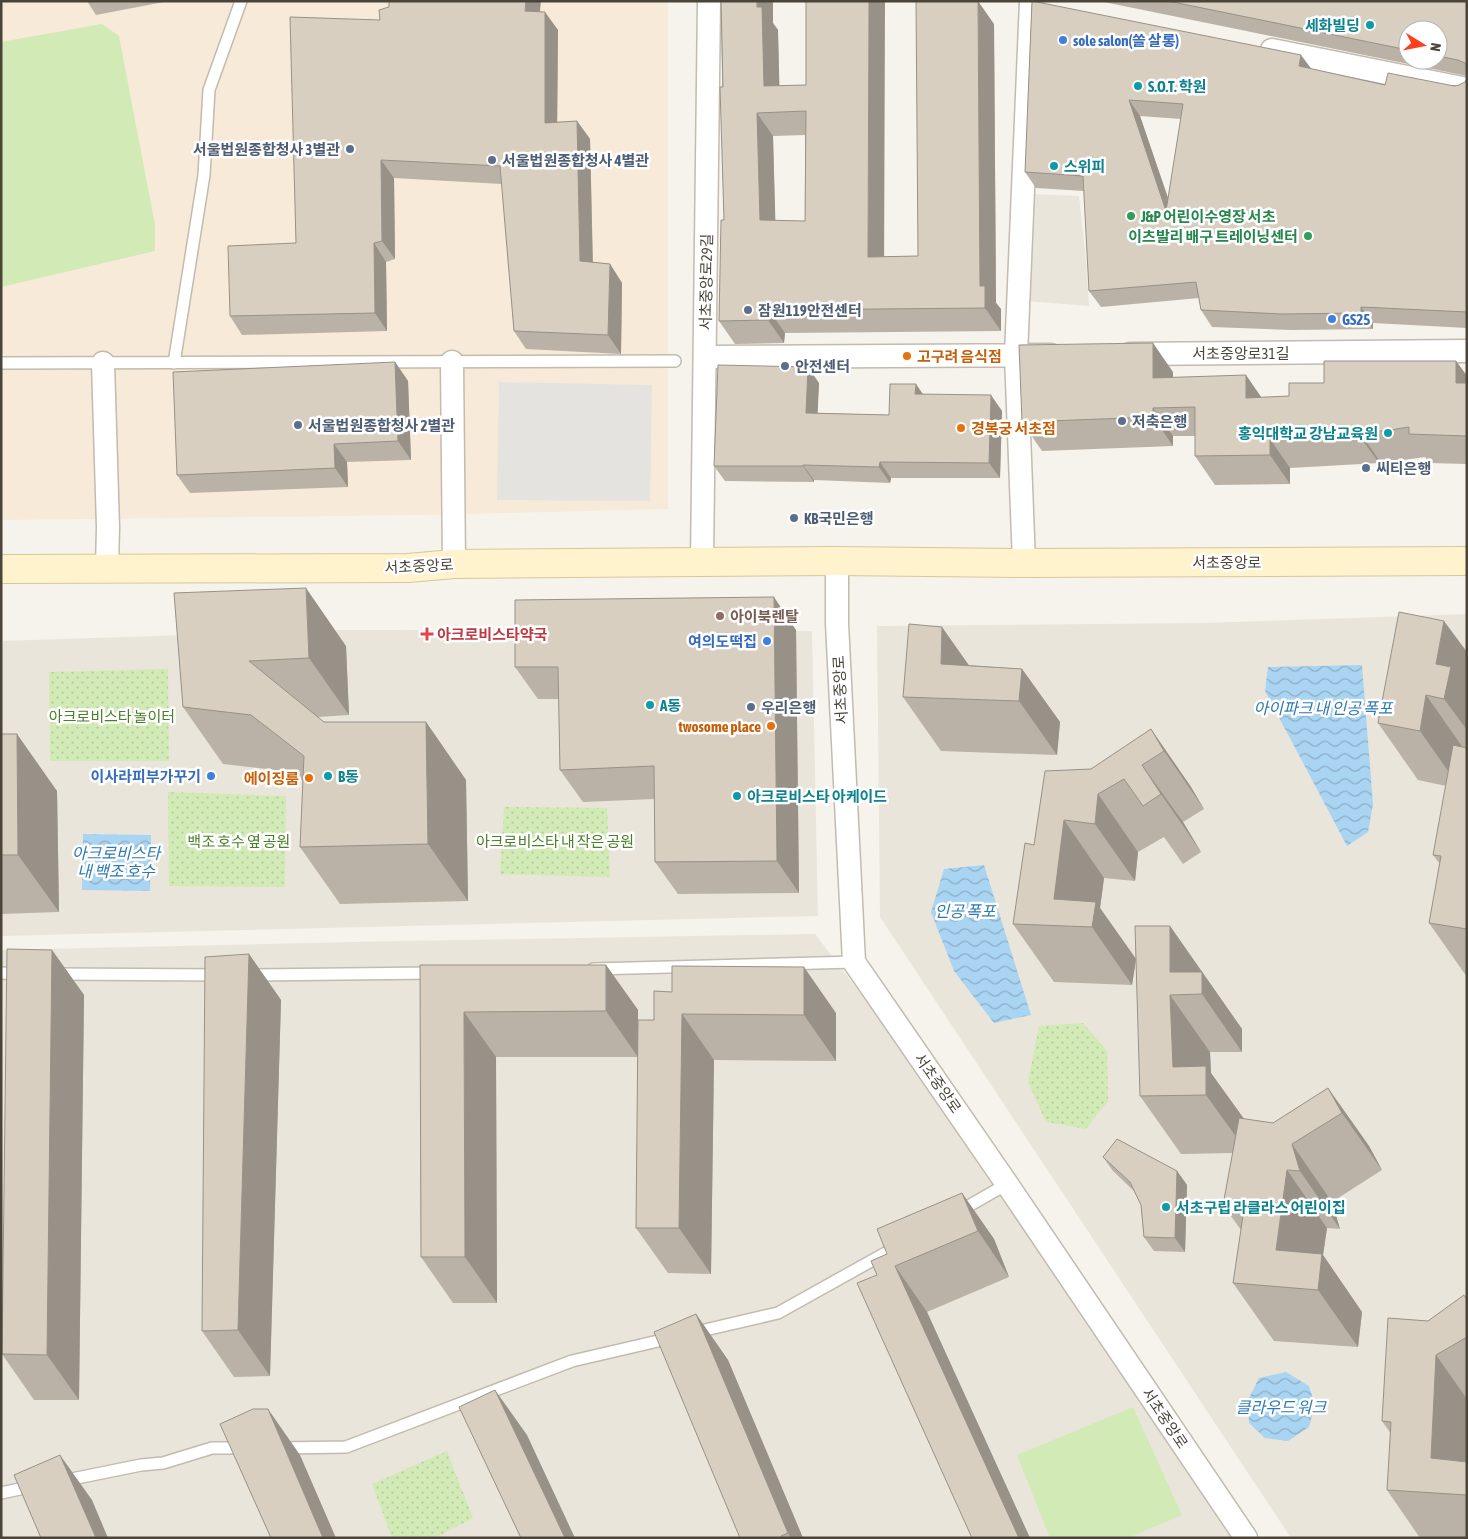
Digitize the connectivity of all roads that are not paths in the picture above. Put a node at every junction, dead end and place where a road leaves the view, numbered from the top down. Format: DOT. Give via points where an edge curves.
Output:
graph roads {
  1 [pos="241,1"];
  2 [pos="709,1"];
  3 [pos="1038,3"];
  4 [pos="1254,46"];
  5 [pos="1467,89"];
  6 [pos="1467,351"];
  7 [pos="1075,354"];
  8 [pos="1114,354"];
  9 [pos="1016,355"];
  10 [pos="705,357"];
  11 [pos="675,360"];
  12 [pos="452,362"];
  13 [pos="1,363"];
  14 [pos="103,363"];
  15 [pos="174,363"];
  16 [pos="838,560"];
  17 [pos="1467,561"];
  18 [pos="702,562"];
  19 [pos="1024,563"];
  20 [pos="454,564"];
  21 [pos="107,568"];
  22 [pos="1,569"];
  23 [pos="854,962"];
  24 [pos="585,969"];
  25 [pos="1,973"];
  26 [pos="446,973"];
  27 [pos="1007,1184"];
  28 [pos="948,1218"];
  29 [pos="906,1242"];
  30 [pos="1,1493"];
  31 [pos="1246,1538"];
  1 -- 15 [label="lane" via="209,90 204,175"];
  2 -- 10 [label="street, 서초중앙로29길"];
  3 -- 9 [label="street"];
  4 -- 5 [label="street"];
  6 -- 8 [label="street, 서초중앙로31길"];
  7 -- 9 [label="street"];
  9 -- 10 [label="street"];
  9 -- 19 [label="street"];
  10 -- 18 [label="street, 서초중앙로29길"];
  11 -- 12 [label="lane"];
  12 -- 15 [label="lane"];
  12 -- 20 [label="street"];
  13 -- 14 [label="lane"];
  14 -- 15 [label="lane"];
  14 -- 21 [label="street"];
  16 -- 18 [label="main road, 서초중앙로"];
  16 -- 19 [label="main road, 서초중앙로"];
  16 -- 23 [label="street, 서초중앙로" via="836,623"];
  17 -- 19 [label="main road, 서초중앙로"];
  18 -- 20 [label="main road, 서초중앙로"];
  20 -- 21 [label="main road, 서초중앙로" via="408,568"];
  21 -- 22 [label="main road, 서초중앙로"];
  23 -- 24 [label="lane"];
  23 -- 27 [label="street, 서초중앙로"];
  25 -- 26 [label="lane"];
  27 -- 28 [label="lane"];
  27 -- 31 [label="street, 서초중앙로"];
  29 -- 30 [label="lane" via="778,1313 572,1361 346,1447 212,1448 163,1463"];
}
